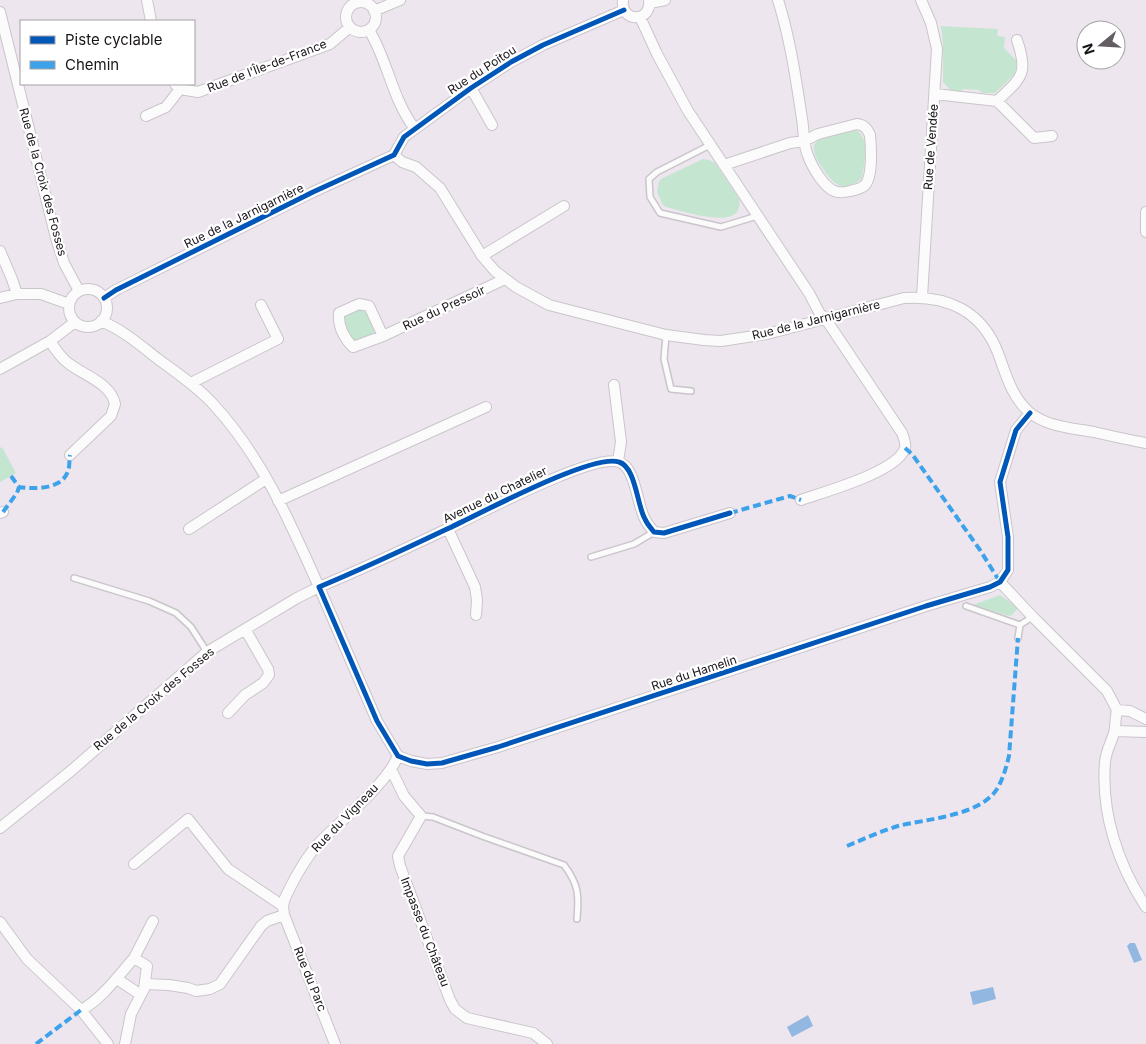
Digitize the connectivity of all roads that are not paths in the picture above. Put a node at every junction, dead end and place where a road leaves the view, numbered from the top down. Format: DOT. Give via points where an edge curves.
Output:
graph roads {
  1 [pos="147,0"];
  2 [pos="400,0"];
  3 [pos="665,0"];
  4 [pos="778,0"];
  5 [pos="921,0"];
  6 [pos="649,1"];
  7 [pos="349,3"];
  8 [pos="623,3"];
  9 [pos="374,11"];
  10 [pos="0,12"];
  11 [pos="640,17"];
  12 [pos="151,20"];
  13 [pos="350,27"];
  14 [pos="369,30"];
  15 [pos="1017,40"];
  16 [pos="178,86"];
  17 [pos="471,88"];
  18 [pos="935,94"];
  19 [pos="996,101"];
  20 [pos="146,116"];
  21 [pos="492,125"];
  22 [pos="415,129"];
  23 [pos="1052,136"];
  24 [pos="804,141"];
  25 [pos="710,145"];
  26 [pos="394,155"];
  27 [pos="724,165"];
  28 [pos="564,206"];
  29 [pos="1146,212"];
  30 [pos="757,215"];
  31 [pos="1146,232"];
  32 [pos="0,252"];
  33 [pos="482,256"];
  34 [pos="505,279"];
  35 [pos="79,291"];
  36 [pos="17,294"];
  37 [pos="922,297"];
  38 [pos="0,298"];
  39 [pos="104,298"];
  40 [pos="69,304"];
  41 [pos="261,305"];
  42 [pos="825,318"];
  43 [pos="101,321"];
  44 [pos="76,322"];
  45 [pos="666,334"];
  46 [pos="383,336"];
  47 [pos="50,341"];
  48 [pos="0,369"];
  49 [pos="191,383"];
  50 [pos="614,385"];
  51 [pos="691,392"];
  52 [pos="486,407"];
  53 [pos="1030,413"];
  54 [pos="1146,443"];
  55 [pos="70,455"];
  56 [pos="618,461"];
  57 [pos="266,479"];
  58 [pos="801,500"];
  59 [pos="278,501"];
  60 [pos="730,513"];
  61 [pos="189,529"];
  62 [pos="448,529"];
  63 [pos="654,532"];
  64 [pos="591,558"];
  65 [pos="74,578"];
  66 [pos="1000,582"];
  67 [pos="319,587"];
  68 [pos="966,606"];
  69 [pos="476,615"];
  70 [pos="1032,616"];
  71 [pos="1020,625"];
  72 [pos="245,630"];
  73 [pos="1018,638"];
  74 [pos="207,652"];
  75 [pos="1117,710"];
  76 [pos="228,713"];
  77 [pos="1146,718"];
  78 [pos="1115,731"];
  79 [pos="1146,732"];
  80 [pos="398,756"];
  81 [pos="391,769"];
  82 [pos="421,816"];
  83 [pos="0,828"];
  84 [pos="134,864"];
  85 [pos="1146,907"];
  86 [pos="284,910"];
  87 [pos="577,919"];
  88 [pos="153,920"];
  89 [pos="0,922"];
  90 [pos="134,958"];
  91 [pos="117,979"];
  92 [pos="145,984"];
  93 [pos="141,995"];
  94 [pos="81,1010"];
  95 [pos="108,1044"];
  96 [pos="125,1044"];
  97 [pos="335,1044"];
  98 [pos="547,1044"];
  1 -- 12 [label="street"];
  2 -- 9 [label="street"];
  3 -- 6 [label="street"];
  4 -- 24 [label="street"];
  5 -- 18 [label="street, Rue de Vendée" via="937,49"];
  6 -- 11 [label="street" via="647,11"];
  7 -- 9 [label="street" via="364,2"];
  7 -- 13 [label="street" via="346,18"];
  8 -- 11 [label="street" via="631,16"];
  8 -- 17 [label="street, Rue du Poitou" via="511,62"];
  9 -- 14 [label="street" via="376,19"];
  10 -- 35 [label="street, Rue de la Croix des Fosses" via="56,238 64,264"];
  11 -- 25 [label="street" via="671,80"];
  13 -- 14 [label="street" via="361,32"];
  13 -- 16 [label="street, Rue de l'Île-de-France" via="330,44 198,92"];
  14 -- 22 [label="street" via="377,42 400,107"];
  15 -- 19 [label="street" via="1023,58 1021,78"];
  16 -- 20 [label="street, Rue de l'Île-de-France" via="166,107"];
  17 -- 21 [label="street, Rue du Poitou"];
  17 -- 22 [label="street, Rue du Poitou"];
  18 -- 19 [label="street"];
  18 -- 37 [label="street, Rue de Vendée"];
  19 -- 23 [label="street" via="1034,138"];
  22 -- 26 [label="street, Rue du Poitou" via="404,137"];
  24 -- 24 [label="street" via="818,134 863,125 871,142 869,178 865,185 841,193 826,187 809,158"];
  24 -- 27 [label="street"];
  25 -- 27 [label="street"];
  25 -- 30 [label="lane" via="657,172 650,179 650,197 660,213 721,227"];
  26 -- 33 [label="street, Rue de la Jarnigarnière" via="416,167 440,188"];
  26 -- 39 [label="street, Rue de la Jarnigarnière"];
  27 -- 30 [label="street"];
  28 -- 33 [label="street"];
  29 -- 31 [label="street"];
  30 -- 42 [label="street"];
  32 -- 36 [label="street"];
  33 -- 34 [label="street, Rue de la Jarnigarnière"];
  34 -- 45 [label="street, Rue de la Jarnigarnière" via="548,305"];
  34 -- 46 [label="street, Rue du Pressoir"];
  35 -- 39 [label="street" via="90,288"];
  35 -- 40 [label="street"];
  36 -- 38 [label="street"];
  36 -- 40 [label="street" via="41,294"];
  37 -- 42 [label="street, Rue de la Jarnigarnière" via="896,300"];
  37 -- 53 [label="street, Rue de la Jarnigarnière" via="956,306 982,326 991,337 1012,391"];
  39 -- 43 [label="street" via="106,310"];
  40 -- 44 [label="street" via="70,316"];
  41 -- 49 [label="street" via="278,339"];
  42 -- 45 [label="street, Rue de la Jarnigarnière" via="767,334 721,340"];
  42 -- 58 [label="street" via="902,433 905,448 875,474"];
  43 -- 44 [label="street" via="86,327"];
  43 -- 49 [label="street" via="116,328"];
  44 -- 47 [label="street"];
  45 -- 51 [label="lane" via="664,359 671,389"];
  46 -- 46 [label="street, Rue du Pressoir" via="353,348 338,321 339,313 359,304 369,306"];
  47 -- 48 [label="street"];
  47 -- 55 [label="street" via="67,362 110,391 116,404 111,416"];
  49 -- 57 [label="street" via="237,433"];
  50 -- 56 [label="street" via="621,442"];
  52 -- 59 [label="street"];
  53 -- 54 [label="street, Rue de la Jarnigarnière" via="1059,426"];
  53 -- 66 [label="street" via="1016,430 1000,482 1008,537 1008,570"];
  56 -- 62 [label="street, Avenue du Chatelier" via="604,461 552,478"];
  56 -- 63 [label="street" via="631,474 644,519"];
  57 -- 59 [label="street"];
  57 -- 61 [label="street"];
  59 -- 67 [label="street"];
  60 -- 63 [label="street" via="664,533"];
  62 -- 67 [label="street, Avenue du Chatelier"];
  62 -- 69 [label="street" via="475,587"];
  63 -- 64 [label="lane" via="634,544"];
  65 -- 74 [label="lane" via="149,601 176,613 191,627"];
  66 -- 70 [label="street"];
  66 -- 80 [label="street, Rue du Hamelin" via="465,757 427,764"];
  67 -- 72 [label="street, Rue de la Croix des Fosses"];
  67 -- 80 [label="street" via="377,721"];
  68 -- 71 [label="lane"];
  70 -- 71 [label="lane"];
  70 -- 75 [label="street" via="1107,691"];
  71 -- 73 [label="lane"];
  72 -- 74 [label="street, Rue de la Croix des Fosses"];
  72 -- 76 [label="street" via="269,675"];
  74 -- 83 [label="street, Rue de la Croix des Fosses"];
  75 -- 77 [label="street"];
  75 -- 78 [label="street"];
  78 -- 79 [label="street"];
  78 -- 85 [label="street" via="1105,761 1106,806 1122,862"];
  80 -- 81 [label="street, Rue du Vigneau"];
  81 -- 82 [label="street" via="404,796"];
  81 -- 86 [label="street, Rue du Vigneau" via="309,855 289,889"];
  82 -- 87 [label="lane" via="433,817 564,865 579,894"];
  82 -- 98 [label="street, Impasse du Château" via="398,856 450,1000 467,1018 533,1033"];
  84 -- 86 [label="street" via="188,819 228,869"];
  86 -- 92 [label="street" via="261,926 220,984 196,991"];
  86 -- 97 [label="street, Rue du Parc"];
  88 -- 90 [label="street"];
  89 -- 94 [label="street" via="27,959"];
  90 -- 91 [label="street"];
  90 -- 92 [label="street" via="147,966"];
  91 -- 93 [label="street"];
  91 -- 94 [label="street"];
  92 -- 93 [label="street"];
  93 -- 96 [label="street" via="131,1014"];
  94 -- 95 [label="street"];
}
